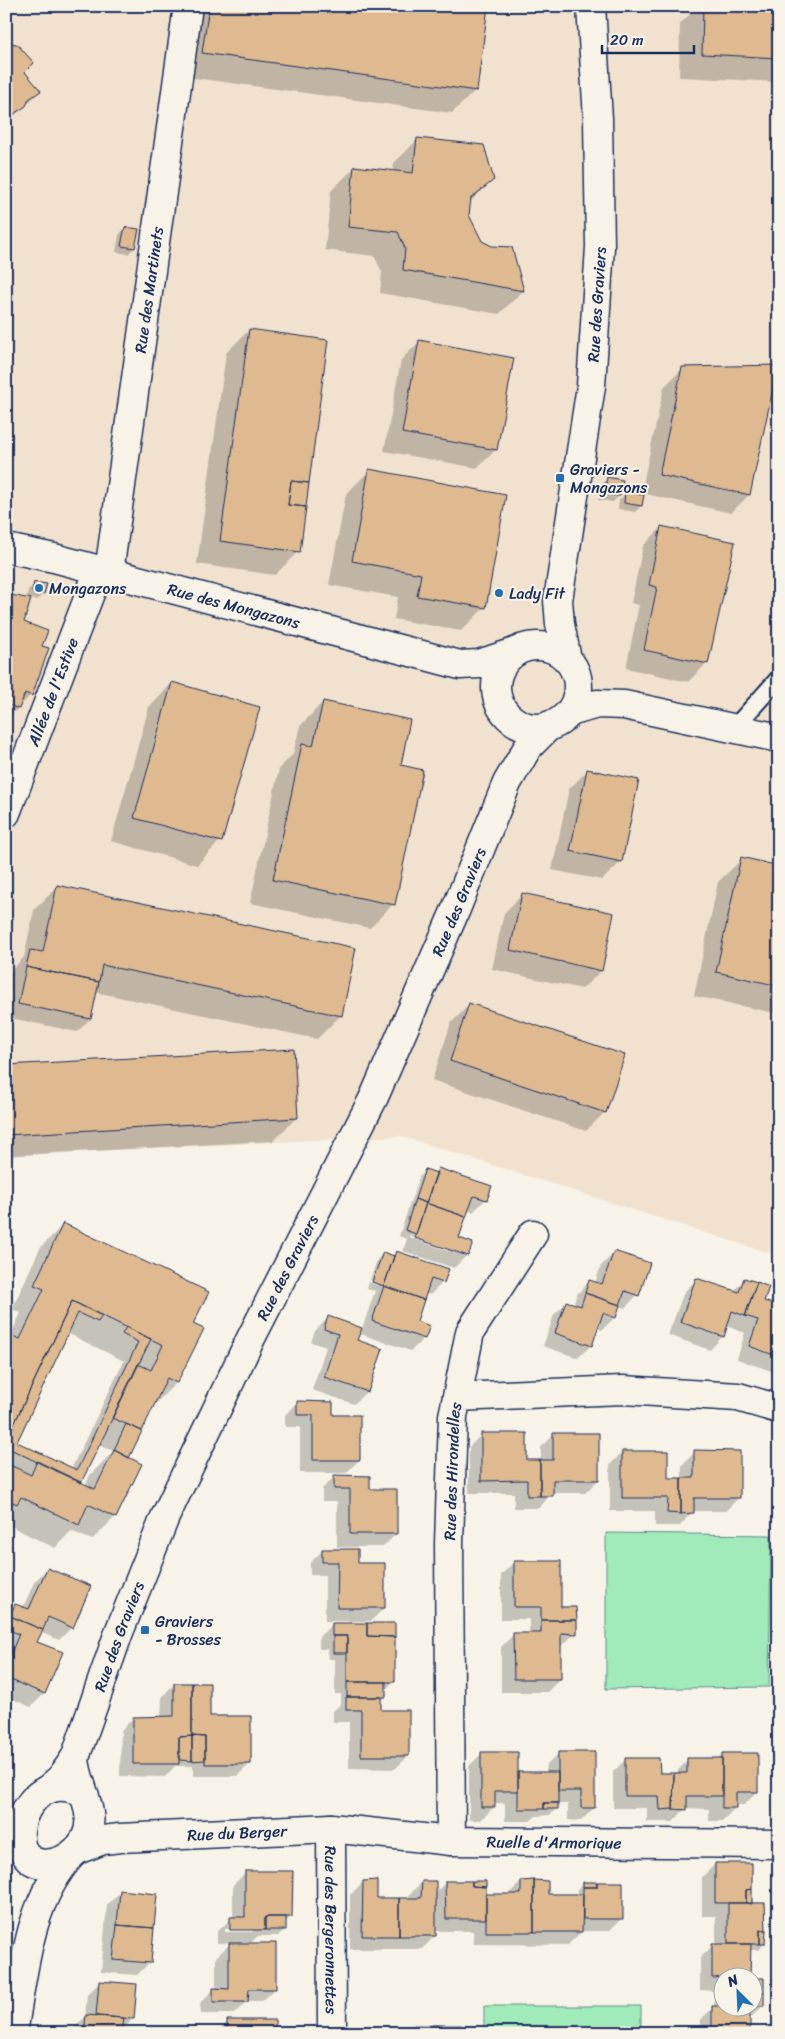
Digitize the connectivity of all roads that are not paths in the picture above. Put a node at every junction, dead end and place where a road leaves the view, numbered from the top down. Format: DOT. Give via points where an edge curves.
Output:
graph roads {
  1 [pos="188,6"];
  2 [pos="590,6"];
  3 [pos="6,548"];
  4 [pos="104,571"];
  5 [pos="558,600"];
  6 [pos="522,649"];
  7 [pos="460,664"];
  8 [pos="571,665"];
  9 [pos="779,678"];
  10 [pos="624,705"];
  11 [pos="503,708"];
  12 [pos="560,718"];
  13 [pos="734,728"];
  14 [pos="779,738"];
  15 [pos="15,762"];
  16 [pos="507,783"];
  17 [pos="6,813"];
  18 [pos="533,1234"];
  19 [pos="457,1397"];
  20 [pos="779,1410"];
  21 [pos="75,1758"];
  22 [pos="44,1792"];
  23 [pos="87,1801"];
  24 [pos="6,1809"];
  25 [pos="330,1828"];
  26 [pos="144,1837"];
  27 [pos="451,1841"];
  28 [pos="779,1844"];
  29 [pos="18,1846"];
  30 [pos="75,1851"];
  31 [pos="33,1925"];
  32 [pos="13,2033"];
  33 [pos="332,2033"];
  1 -- 4 [label="street, Rue des Martinets"];
  2 -- 5 [label="street, Rue des Graviers" via="598,119 600,247 591,386"];
  3 -- 4 [label="street, Rue des Mongazons"];
  4 -- 7 [label="street, Rue des Mongazons"];
  4 -- 15 [label="street, Allée de l'Estive"];
  5 -- 6 [label="street, Rue des Graviers" via="550,620"];
  5 -- 8 [label="street, Rue des Graviers" via="560,624"];
  6 -- 7 [label="street, Rue des Mongazons" via="479,664"];
  6 -- 8 [label="street" via="542,646 556,650"];
  6 -- 11 [label="street" via="504,662 498,674 496,688"];
  7 -- 11 [label="street, Rue des Mongazons" via="478,676"];
  8 -- 10 [label="street" via="602,694"];
  8 -- 12 [label="street" via="578,685 576,699"];
  9 -- 13 [label="lane"];
  10 -- 12 [label="street" via="597,704"];
  10 -- 13 [label="street"];
  11 -- 12 [label="street" via="518,723 531,728"];
  11 -- 16 [label="street, Rue des Graviers" via="512,759"];
  12 -- 16 [label="street, Rue des Graviers" via="528,747"];
  13 -- 14 [label="street"];
  15 -- 17 [label="street, Allée de l'Estive"];
  16 -- 21 [label="street, Rue des Graviers" via="374,1097 251,1338 165,1517 119,1632"];
  18 -- 19 [label="street" via="470,1332"];
  19 -- 20 [label="street, Rue des Hirondelles" via="622,1390 738,1397"];
  19 -- 27 [label="street, Rue des Hirondelles" via="453,1416 449,1544"];
  21 -- 22 [label="street, Rue des Graviers" via="61,1778"];
  21 -- 23 [label="street" via="75,1768"];
  22 -- 23 [label="street" via="62,1787 76,1790"];
  22 -- 24 [label="street"];
  22 -- 29 [label="street" via="31,1802 21,1820"];
  23 -- 26 [label="street, Rue du Berger" via="96,1816"];
  23 -- 30 [label="street" via="88,1830"];
  25 -- 26 [label="street, Rue du Berger"];
  25 -- 27 [label="street, Ruelle d'Armorique"];
  25 -- 33 [label="street, Rue des Bergeronnettes"];
  26 -- 30 [label="street, Rue du Berger" via="103,1840"];
  27 -- 28 [label="street, Ruelle d'Armorique"];
  29 -- 30 [label="street" via="34,1861 46,1864 59,1861"];
  29 -- 31 [label="street" via="34,1894"];
  30 -- 31 [label="street" via="53,1877"];
  31 -- 32 [label="street"];
}
